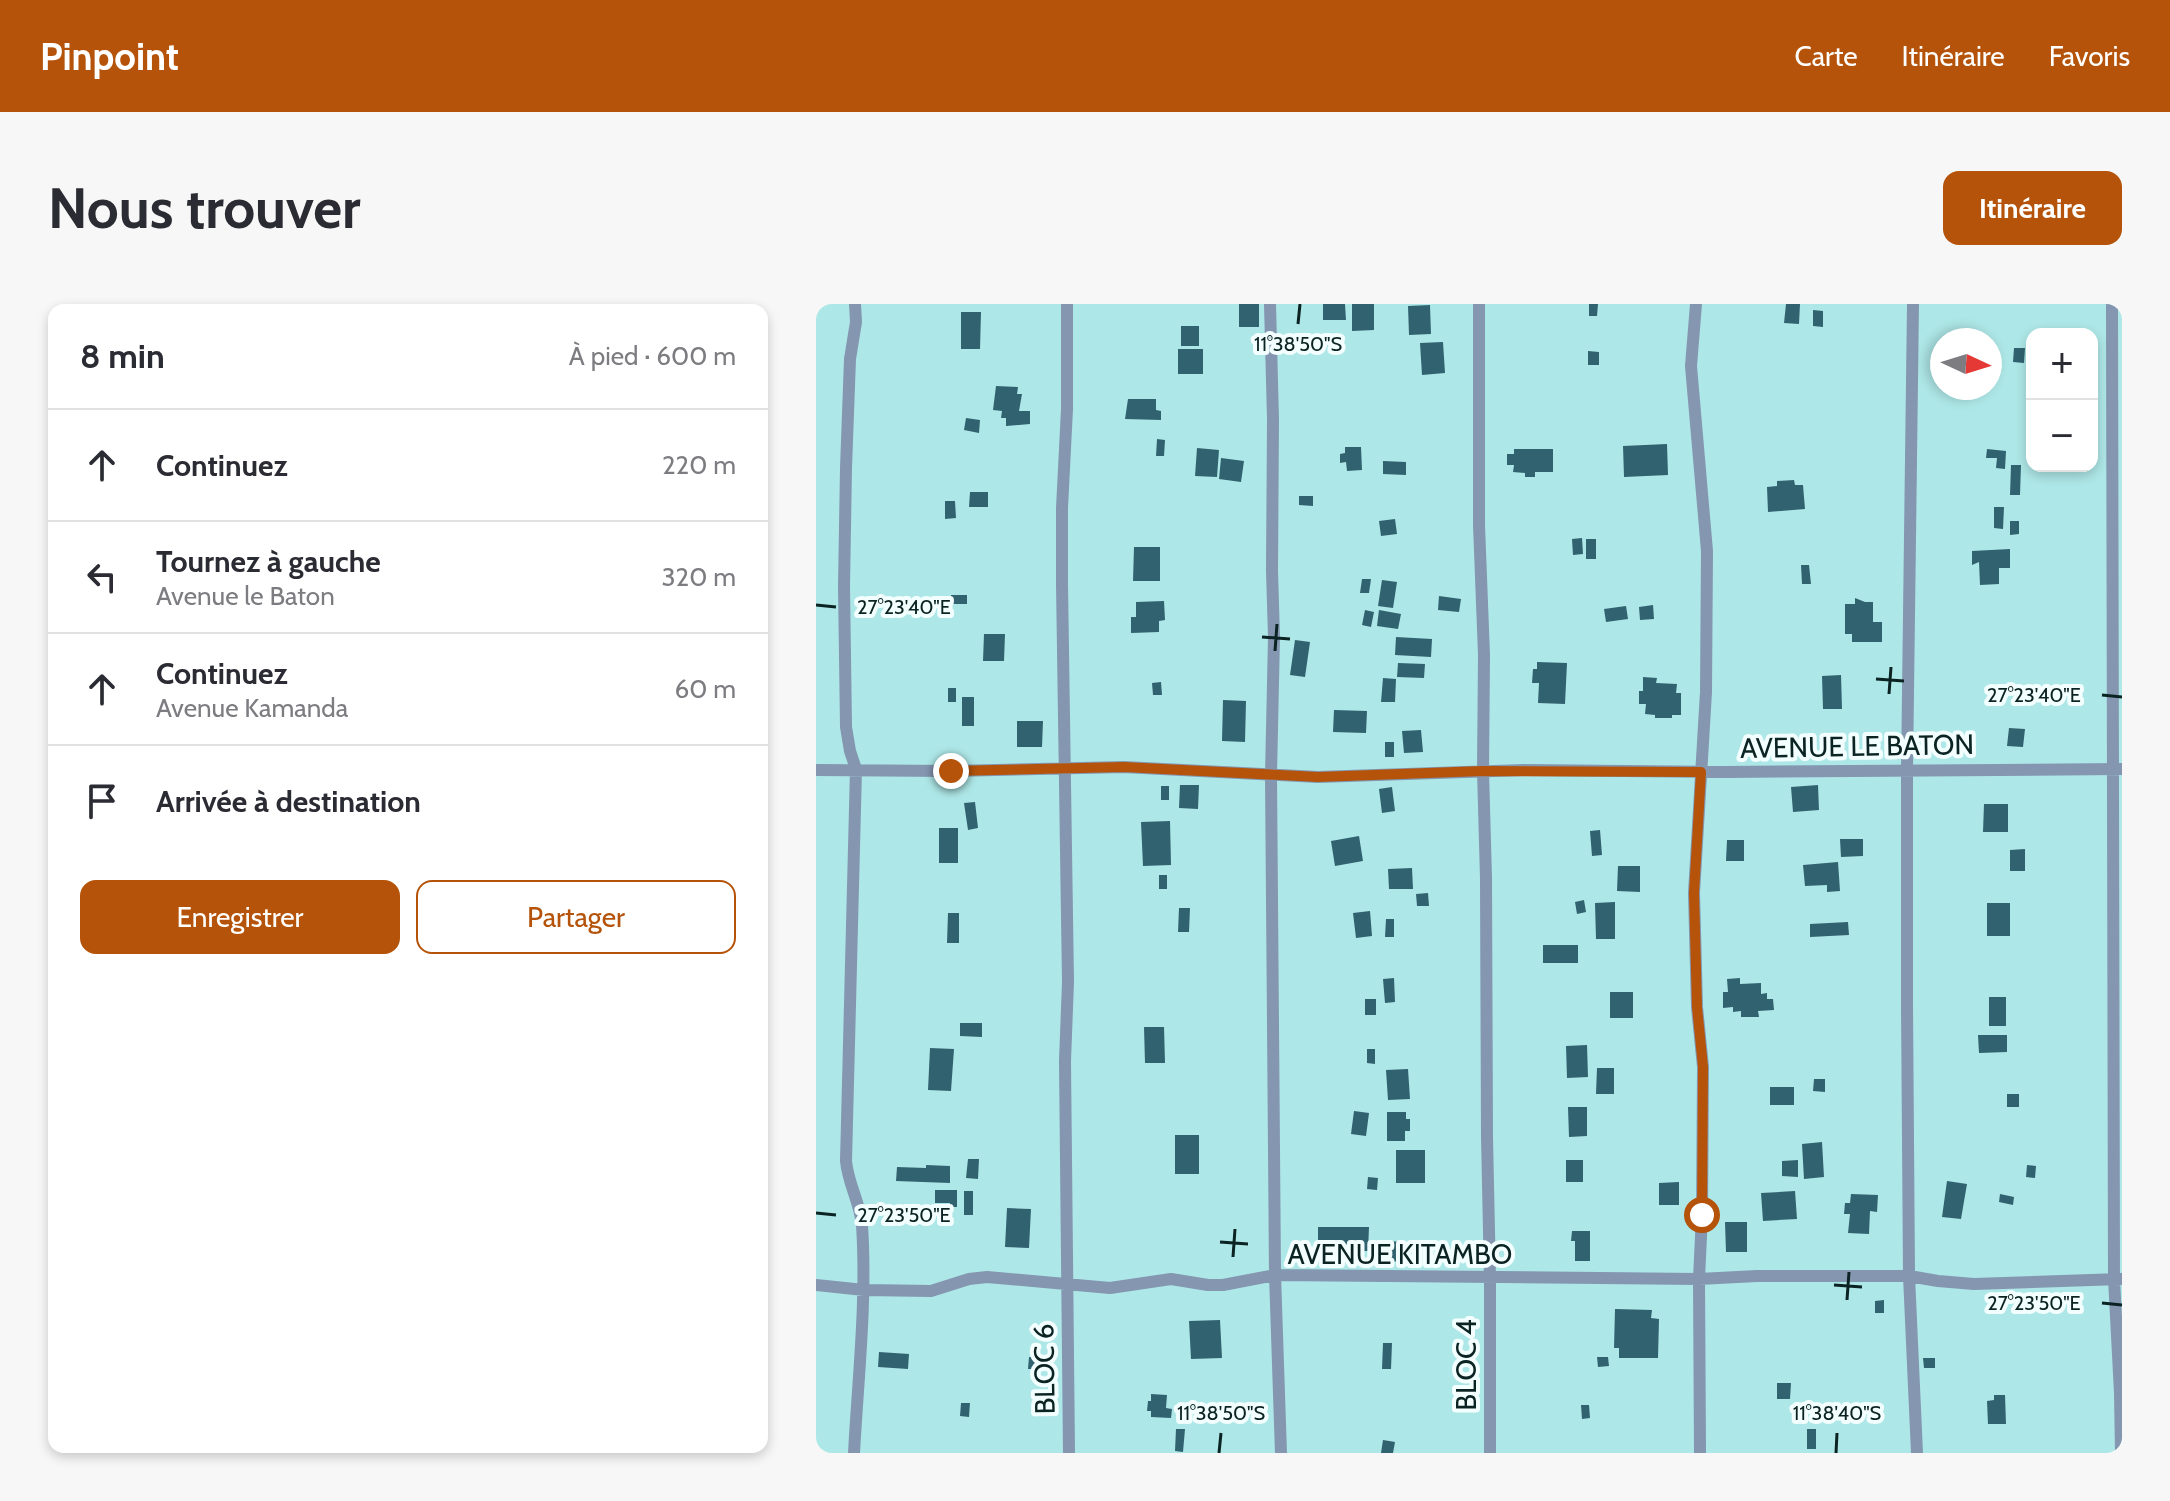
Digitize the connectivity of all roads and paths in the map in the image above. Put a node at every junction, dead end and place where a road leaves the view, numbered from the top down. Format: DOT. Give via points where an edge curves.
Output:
graph roads {
  1 [pos="855,304"];
  2 [pos="1067,304"];
  3 [pos="1270,304"];
  4 [pos="1479,304"];
  5 [pos="1696,304"];
  6 [pos="1913,304"];
  7 [pos="2112,304"];
  8 [pos="856,769"];
  9 [pos="2118,769"];
  10 [pos="816,770"];
  11 [pos="1065,770"];
  12 [pos="1907,770"];
  13 [pos="1483,771"];
  14 [pos="1701,772"];
  15 [pos="1271,775"];
  16 [pos="1275,1275"];
  17 [pos="1909,1276"];
  18 [pos="1490,1278"];
  19 [pos="1699,1279"];
  20 [pos="2118,1279"];
  21 [pos="1067,1284"];
  22 [pos="816,1285"];
  23 [pos="864,1290"];
  24 [pos="854,1453"];
  25 [pos="1069,1453"];
  26 [pos="1281,1453"];
  27 [pos="1490,1453"];
  28 [pos="1700,1453"];
  29 [pos="1917,1453"];
  30 [pos="2121,1453"];
  1 -- 8 [label="street" via="844,586 846,727"];
  2 -- 11 [label="street, BLOC 6" via="1062,524"];
  3 -- 15 [label="street"];
  4 -- 13 [label="street, BLOC 4"];
  5 -- 14 [label="street" via="1691,366 1707,551"];
  6 -- 12 [label="street"];
  7 -- 9 [label="street"];
  8 -- 10 [label="street, AVENUE LE BATON"];
  8 -- 11 [label="street, AVENUE LE BATON"];
  8 -- 23 [label="street" via="846,1135 847,1173 861,1212"];
  9 -- 12 [label="street, AVENUE LE BATON"];
  9 -- 20 [label="street"];
  11 -- 15 [label="street, AVENUE LE BATON" via="1124,767"];
  11 -- 21 [label="street, BLOC 6"];
  12 -- 14 [label="street, AVENUE LE BATON"];
  12 -- 17 [label="street"];
  13 -- 14 [label="street, AVENUE LE BATON"];
  13 -- 15 [label="street, AVENUE LE BATON"];
  13 -- 18 [label="street, BLOC 4"];
  14 -- 19 [label="street" via="1694,893 1703,1067"];
  15 -- 16 [label="street"];
  16 -- 18 [label="street, AVENUE KITAMBO"];
  16 -- 21 [label="street" via="1223,1285 1171,1279 1096,1289"];
  16 -- 26 [label="street, AVENUE KITAMBO"];
  17 -- 19 [label="street, AVENUE KITAMBO"];
  17 -- 20 [label="street, AVENUE KITAMBO" via="1974,1284"];
  17 -- 29 [label="street"];
  18 -- 19 [label="street, AVENUE KITAMBO"];
  18 -- 27 [label="street, BLOC 4"];
  19 -- 28 [label="street"];
  20 -- 30 [label="street"];
  21 -- 23 [label="street" via="987,1277 931,1291"];
  21 -- 25 [label="street, BLOC 6"];
  22 -- 23 [label="street"];
  23 -- 24 [label="street"];
}
